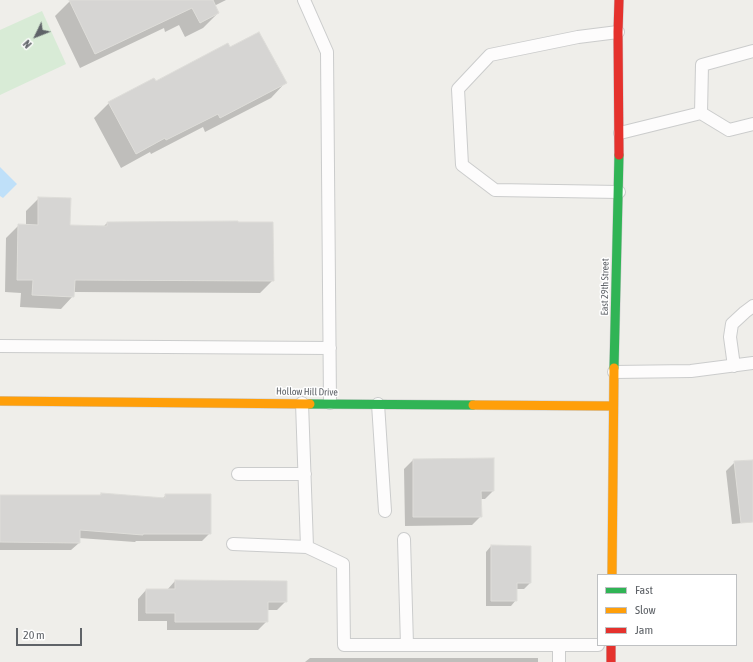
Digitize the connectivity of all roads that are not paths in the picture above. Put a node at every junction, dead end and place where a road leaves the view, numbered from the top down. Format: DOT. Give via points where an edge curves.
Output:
graph roads {
  1 [pos="304,0"];
  2 [pos="619,0"];
  3 [pos="618,32"];
  4 [pos="753,51"];
  5 [pos="701,113"];
  6 [pos="753,124"];
  7 [pos="620,133"];
  8 [pos="618,192"];
  9 [pos="753,306"];
  10 [pos="0,346"];
  11 [pos="330,348"];
  12 [pos="753,363"];
  13 [pos="734,366"];
  14 [pos="614,372"];
  15 [pos="0,401"];
  16 [pos="302,403"];
  17 [pos="330,403"];
  18 [pos="378,404"];
  19 [pos="613,406"];
  20 [pos="238,474"];
  21 [pos="305,474"];
  22 [pos="385,511"];
  23 [pos="404,539"];
  24 [pos="233,544"];
  25 [pos="307,547"];
  26 [pos="612,574"];
  27 [pos="597,644"];
  28 [pos="407,645"];
  29 [pos="559,645"];
  30 [pos="611,646"];
  31 [pos="559,662"];
  32 [pos="611,662"];
  1 -- 11 [label="lane" via="327,52"];
  2 -- 3 [label="street, East 29th Street"];
  3 -- 7 [label="street, East 29th Street"];
  3 -- 8 [label="lane" via="578,37 490,55 458,89 462,165 495,190"];
  4 -- 5 [label="lane" via="702,65"];
  5 -- 6 [label="lane" via="729,130"];
  5 -- 7 [label="lane"];
  7 -- 8 [label="street, East 29th Street"];
  8 -- 14 [label="street, East 29th Street"];
  9 -- 13 [label="lane" via="732,324 730,337"];
  10 -- 11 [label="lane"];
  11 -- 17 [label="lane"];
  12 -- 13 [label="lane"];
  13 -- 14 [label="lane" via="691,371"];
  14 -- 19 [label="street, East 29th Street"];
  15 -- 16 [label="street, Hollow Hill Drive"];
  16 -- 17 [label="street, Hollow Hill Drive"];
  16 -- 21 [label="lane"];
  17 -- 18 [label="street, Hollow Hill Drive"];
  18 -- 19 [label="street, Hollow Hill Drive"];
  18 -- 22 [label="lane"];
  19 -- 26 [label="street, East 29th Street"];
  20 -- 21 [label="lane"];
  21 -- 25 [label="lane"];
  23 -- 28 [label="lane"];
  24 -- 25 [label="lane"];
  25 -- 28 [label="lane" via="342,564 344,645"];
  27 -- 29 [label="lane"];
  28 -- 29 [label="lane"];
  29 -- 31 [label="lane"];
  30 -- 32 [label="street"];
}
